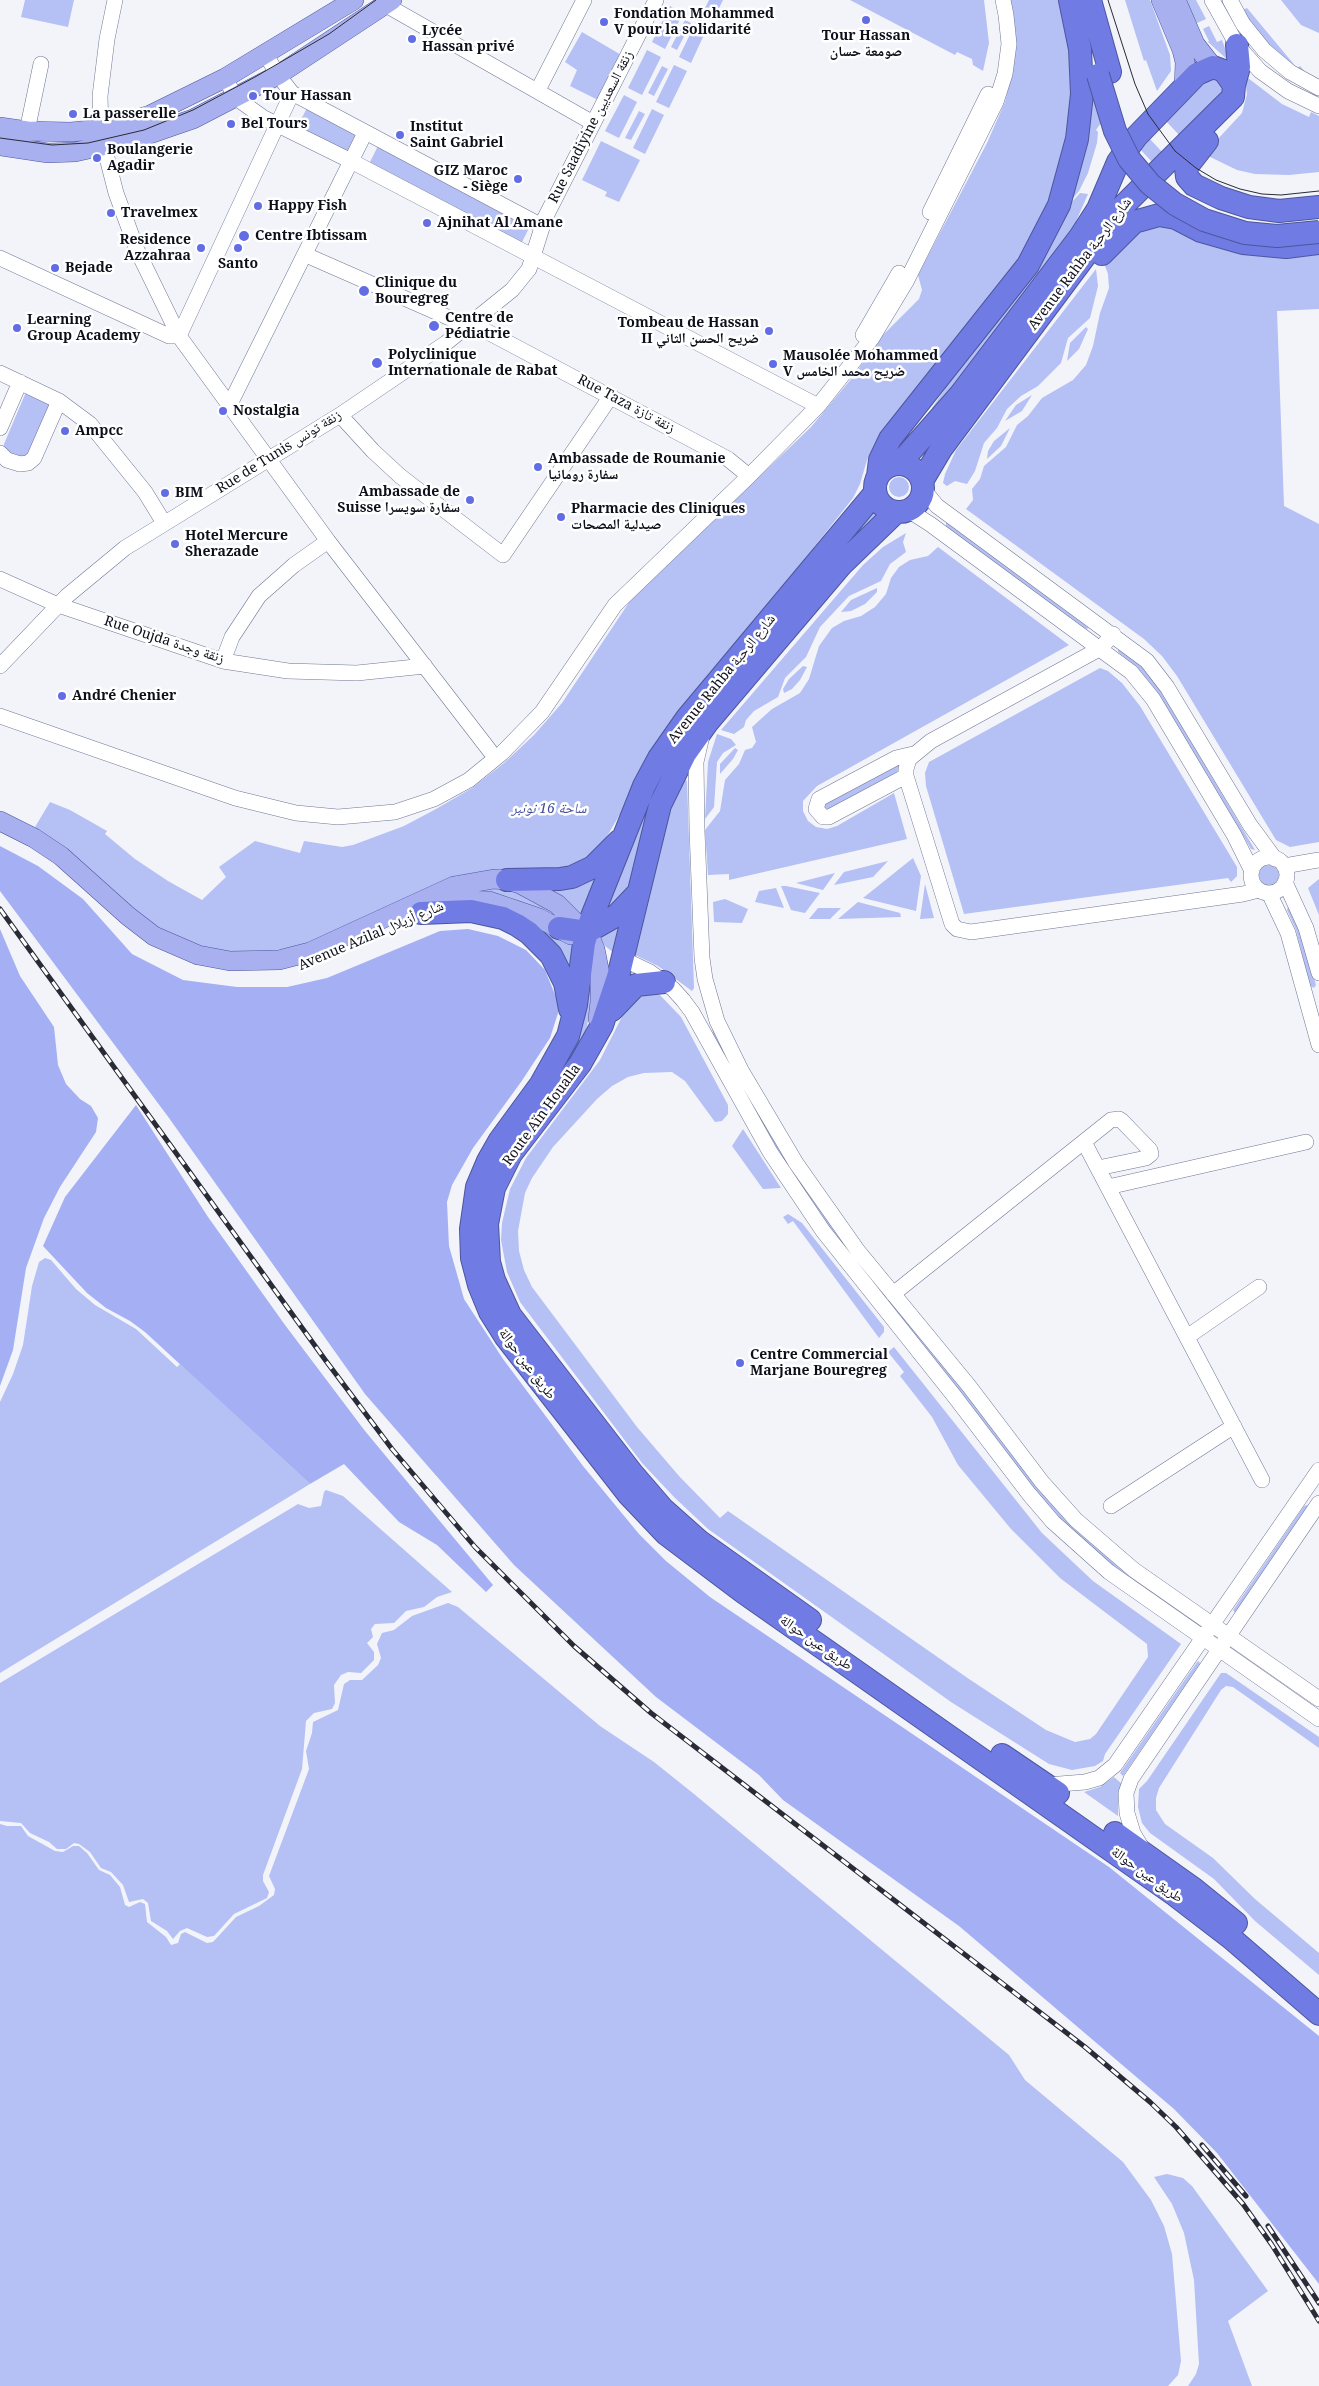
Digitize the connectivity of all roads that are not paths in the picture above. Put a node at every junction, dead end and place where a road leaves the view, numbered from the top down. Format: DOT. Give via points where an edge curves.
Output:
graph roads {
  1 [pos="115,0"];
  2 [pos="354,0"];
  3 [pos="584,0"];
  4 [pos="656,0"];
  5 [pos="994,0"];
  6 [pos="1003,0"];
  7 [pos="1070,0"];
  8 [pos="1078,0"];
  9 [pos="1090,0"];
  10 [pos="1161,0"];
  11 [pos="1176,0"];
  12 [pos="1212,0"];
  13 [pos="1230,0"];
  14 [pos="389,2"];
  15 [pos="1237,45"];
  16 [pos="266,55"];
  17 [pos="41,64"];
  18 [pos="1213,67"];
  19 [pos="1104,74"];
  20 [pos="278,75"];
  21 [pos="226,78"];
  22 [pos="1184,87"];
  23 [pos="1319,88"];
  24 [pos="538,90"];
  25 [pos="292,93"];
  26 [pos="1232,93"];
  27 [pos="236,98"];
  28 [pos="1319,106"];
  29 [pos="594,123"];
  30 [pos="277,124"];
  31 [pos="0,126"];
  32 [pos="27,132"];
  33 [pos="365,133"];
  34 [pos="103,137"];
  35 [pos="0,146"];
  36 [pos="352,161"];
  37 [pos="1319,207"];
  38 [pos="1319,219"];
  39 [pos="542,226"];
  40 [pos="1319,232"];
  41 [pos="1319,243"];
  42 [pos="306,255"];
  43 [pos="533,256"];
  44 [pos="0,258"];
  45 [pos="902,277"];
  46 [pos="1067,283"];
  47 [pos="471,325"];
  48 [pos="179,336"];
  49 [pos="0,373"];
  50 [pos="20,382"];
  51 [pos="611,396"];
  52 [pos="59,401"];
  53 [pos="230,404"];
  54 [pos="815,404"];
  55 [pos="340,414"];
  56 [pos="0,428"];
  57 [pos="0,453"];
  58 [pos="268,460"];
  59 [pos="900,463"];
  60 [pos="746,473"];
  61 [pos="876,484"];
  62 [pos="923,485"];
  63 [pos="902,511"];
  64 [pos="164,522"];
  65 [pos="328,541"];
  66 [pos="0,579"];
  67 [pos="58,605"];
  68 [pos="1113,634"];
  69 [pos="1101,648"];
  70 [pos="223,661"];
  71 [pos="0,666"];
  72 [pos="425,666"];
  73 [pos="0,706"];
  74 [pos="0,716"];
  75 [pos="707,723"];
  76 [pos="490,751"];
  77 [pos="913,754"];
  78 [pos="906,776"];
  79 [pos="0,820"];
  80 [pos="628,831"];
  81 [pos="0,833"];
  82 [pos="1319,860"];
  83 [pos="1280,862"];
  84 [pos="1252,871"];
  85 [pos="507,880"];
  86 [pos="1286,882"];
  87 [pos="639,891"];
  88 [pos="1264,891"];
  89 [pos="421,913"];
  90 [pos="559,928"];
  91 [pos="589,941"];
  92 [pos="623,960"];
  93 [pos="1319,973"];
  94 [pos="664,982"];
  95 [pos="1314,1006"];
  96 [pos="607,1014"];
  97 [pos="573,1021"];
  98 [pos="1319,1045"];
  99 [pos="585,1056"];
  100 [pos="1084,1142"];
  101 [pos="1306,1142"];
  102 [pos="488,1160"];
  103 [pos="1098,1168"];
  104 [pos="1108,1187"];
  105 [pos="1259,1286"];
  106 [pos="893,1294"];
  107 [pos="521,1330"];
  108 [pos="1187,1337"];
  109 [pos="1234,1426"];
  110 [pos="1319,1470"];
  111 [pos="1262,1480"];
  112 [pos="1319,1503"];
  113 [pos="1111,1506"];
  114 [pos="1214,1625"];
  115 [pos="1229,1635"];
  116 [pos="1204,1639"];
  117 [pos="1219,1650"];
  118 [pos="1319,1699"];
  119 [pos="1319,1719"];
  120 [pos="1047,1785"];
  121 [pos="1146,1854"];
  122 [pos="1319,1993"];
  123 [pos="1319,2014"];
  1 -- 34 [label="street" via="101,87"];
  2 -- 16 [label="main road"];
  3 -- 24 [label="street"];
  4 -- 29 [label="street, Rue Saadiyine زنقة السعديين"];
  5 -- 45 [label="street" via="1000,44 992,85"];
  6 -- 45 [label="street" via="1009,44 1001,88 978,141"];
  7 -- 61 [label="highway" via="1080,49 1081,102 1073,162 1059,205 1040,246 1023,272 890,439 880,460"];
  8 -- 19 [label="highway"];
  9 -- 19 [label="highway" via="1101,38"];
  10 -- 22 [label="main road" via="1182,50"];
  11 -- 18 [label="main road" via="1195,44"];
  12 -- 15 [label="street"];
  13 -- 23 [label="street" via="1243,24 1264,50 1290,72"];
  14 -- 20 [label="main road"];
  14 -- 24 [label="street"];
  15 -- 26 [label="highway" via="1239,67"];
  15 -- 28 [label="street" via="1273,81"];
  16 -- 20 [label="street"];
  16 -- 21 [label="main road"];
  17 -- 32 [label="street"];
  18 -- 22 [label="highway, Avenue Rahba شارع الرحبة" via="1202,71"];
  18 -- 26 [label="highway" via="1224,71"];
  19 -- 38 [label="highway" via="1132,139 1151,167 1176,190 1205,207 1237,218 1271,222"];
  19 -- 40 [label="highway, bridge" via="1114,131 1129,160 1150,184 1175,204 1210,223 1245,233 1277,236"];
  20 -- 25 [label="street"];
  20 -- 27 [label="main road"];
  21 -- 27 [label="street"];
  21 -- 34 [label="main road"];
  22 -- 59 [label="highway, Avenue Rahba شارع الرحبة" via="1125,151 1098,208 1080,237 965,389"];
  24 -- 29 [label="street"];
  25 -- 30 [label="street"];
  25 -- 33 [label="street"];
  26 -- 37 [label="highway" via="1220,124 1188,163 1186,173 1190,181 1221,198 1249,207 1278,211"];
  26 -- 46 [label="highway, Avenue Rahba شارع الرحبة" via="1132,195"];
  27 -- 30 [label="street"];
  27 -- 34 [label="main road" via="138,138"];
  29 -- 39 [label="street, Rue Saadiyine زنقة السعديين"];
  30 -- 36 [label="street"];
  30 -- 48 [label="street"];
  31 -- 32 [label="main road"];
  32 -- 34 [label="main road" via="71,132"];
  33 -- 36 [label="street"];
  33 -- 39 [label="street"];
  34 -- 35 [label="main road" via="62,153"];
  34 -- 48 [label="street" via="116,193 137,250"];
  36 -- 42 [label="street"];
  36 -- 43 [label="street"];
  39 -- 43 [label="street, Rue Saadiyine زنقة السعديين"];
  41 -- 46 [label="highway" via="1286,247 1243,243 1201,231 1168,216 1150,216 1134,222 1085,271"];
  42 -- 47 [label="street, Rue Taza زنقة تازة"];
  42 -- 53 [label="street"];
  43 -- 47 [label="street, Rue de Tunis زنقة تونس" via="522,279"];
  43 -- 54 [label="street"];
  44 -- 48 [label="street" via="169,336"];
  45 -- 54 [label="street"];
  46 -- 62 [label="highway, Avenue Rahba شارع الرحبة" via="941,449"];
  47 -- 51 [label="street, Rue Taza زنقة تازة"];
  47 -- 55 [label="street, Rue de Tunis زنقة تونس"];
  48 -- 53 [label="street"];
  49 -- 50 [label="street"];
  50 -- 52 [label="street"];
  50 -- 56 [label="street"];
  51 -- 55 [label="street" via="503,555 407,482"];
  51 -- 60 [label="street, Rue Taza زنقة تازة" via="728,459"];
  52 -- 57 [label="street" via="34,458 20,464 7,460"];
  52 -- 64 [label="street" via="99,433"];
  53 -- 58 [label="street"];
  54 -- 60 [label="street"];
  55 -- 58 [label="street, Rue de Tunis زنقة تونس"];
  58 -- 64 [label="street, Rue de Tunis زنقة تونس"];
  58 -- 65 [label="street"];
  59 -- 61 [label="highway" via="887,466"];
  59 -- 62 [label="highway" via="914,469"];
  60 -- 74 [label="street" via="616,604 531,725 502,753 457,787 414,806 378,815 338,817 276,808 235,798"];
  60 -- 76 [label="street" via="608,599 589,622 566,666 547,692"];
  61 -- 63 [label="highway" via="882,506"];
  61 -- 80 [label="highway, Avenue Rahba شارع الرحبة" via="677,731 648,779"];
  62 -- 63 [label="highway" via="917,504"];
  62 -- 68 [label="street" via="937,506"];
  63 -- 69 [label="street" via="930,524"];
  63 -- 75 [label="highway, Avenue Rahba شارع الرحبة" via="842,564"];
  64 -- 67 [label="street, Rue de Tunis زنقة تونس" via="125,548"];
  65 -- 70 [label="street" via="294,565 260,596 232,637"];
  65 -- 72 [label="street"];
  66 -- 67 [label="street, Rue Oujda زنقة وجدة"];
  67 -- 70 [label="street, Rue Oujda زنقة وجدة"];
  67 -- 71 [label="street, Rue de Tunis زنقة تونس"];
  68 -- 69 [label="street"];
  68 -- 83 [label="street" via="1158,673 1250,825"];
  69 -- 77 [label="street" via="930,741"];
  69 -- 84 [label="street" via="1131,672 1153,699"];
  70 -- 72 [label="street, Rue Oujda زنقة وجدة" via="288,670 357,673"];
  72 -- 76 [label="street"];
  73 -- 76 [label="street" via="237,788 281,800 321,806 359,807 412,797 446,782"];
  75 -- 87 [label="highway, Avenue Rahba شارع الرحبة" via="667,787"];
  75 -- 106 [label="street" via="696,762 696,821 702,958 710,1000 741,1070 786,1148 826,1208"];
  77 -- 78 [label="street" via="907,763"];
  77 -- 78 [label="street" via="896,758 819,799 816,809 823,817 828,817"];
  78 -- 88 [label="street" via="949,918 957,929 964,932"];
  79 -- 85 [label="main road, Avenue Azilal شارع أزيلال" via="61,856 154,936 198,955 230,961 263,962 294,957 325,946 448,888 480,880"];
  80 -- 85 [label="highway" via="602,859 583,873 560,879"];
  80 -- 91 [label="highway, Avenue Rahba شارع الرحبة"];
  81 -- 89 [label="main road, Avenue Azilal شارع أزيلال" via="56,868 149,946 180,961 214,971 266,974 300,967"];
  82 -- 83 [label="street"];
  83 -- 84 [label="street" via="1263,859"];
  83 -- 86 [label="street" via="1287,874"];
  84 -- 88 [label="street" via="1253,881"];
  85 -- 91 [label="main road, Avenue Azilal شارع أزيلال" via="545,896 567,913"];
  86 -- 88 [label="street" via="1278,891"];
  86 -- 93 [label="street" via="1306,928"];
  87 -- 91 [label="highway"];
  87 -- 92 [label="highway, Avenue Rahba شارع الرحبة"];
  88 -- 95 [label="street" via="1288,933"];
  89 -- 90 [label="main road, Avenue Azilal شارع أزيلال" via="455,900 476,900 517,910"];
  89 -- 97 [label="highway" via="455,910 488,914 503,918 529,933 551,955 559,969"];
  90 -- 91 [label="highway"];
  91 -- 92 [label="main road, Avenue Azilal شارع أزيلال"];
  91 -- 97 [label="highway, Route Aïn Houalla"];
  91 -- 99 [label="main road" via="600,974 600,1002 595,1030"];
  92 -- 94 [label="street"];
  92 -- 96 [label="highway, Route Aïn Houalla"];
  94 -- 96 [label="highway" via="636,985"];
  94 -- 116 [label="street" via="692,1012 746,1112 823,1231 1029,1494 1053,1522 1109,1572"];
  95 -- 98 [label="street"];
  96 -- 99 [label="highway, Route Aïn Houalla"];
  97 -- 102 [label="highway, Route Aïn Houalla" via="548,1074"];
  99 -- 107 [label="highway, Route Aïn Houalla" via="511,1154 489,1206 487,1243 494,1280 510,1315"];
  100 -- 103 [label="street"];
  100 -- 103 [label="street" via="1111,1120 1119,1118 1150,1150 1151,1154 1146,1158"];
  100 -- 106 [label="street"];
  101 -- 104 [label="street"];
  102 -- 123 [label="highway, طريق عين حوالة" via="476,1194 471,1229 472,1258 484,1299 511,1343 647,1515 687,1552 1175,1894"];
  103 -- 104 [label="street"];
  104 -- 108 [label="street"];
  105 -- 108 [label="street"];
  106 -- 114 [label="street" via="1042,1482 1076,1520 1134,1570"];
  107 -- 120 [label="highway, طريق عين حوالة" via="632,1473 680,1526"];
  108 -- 109 [label="street"];
  109 -- 111 [label="street"];
  109 -- 113 [label="street"];
  110 -- 114 [label="street"];
  112 -- 115 [label="street"];
  114 -- 115 [label="street"];
  114 -- 116 [label="street"];
  115 -- 117 [label="street"];
  115 -- 118 [label="street"];
  116 -- 117 [label="street"];
  116 -- 120 [label="street" via="1115,1765 1098,1778 1085,1782"];
  117 -- 119 [label="street"];
  117 -- 121 [label="street" via="1129,1784 1127,1813 1133,1833"];
  120 -- 121 [label="highway, طريق عين حوالة"];
  121 -- 122 [label="highway, طريق عين حوالة" via="1217,1907"];
}
